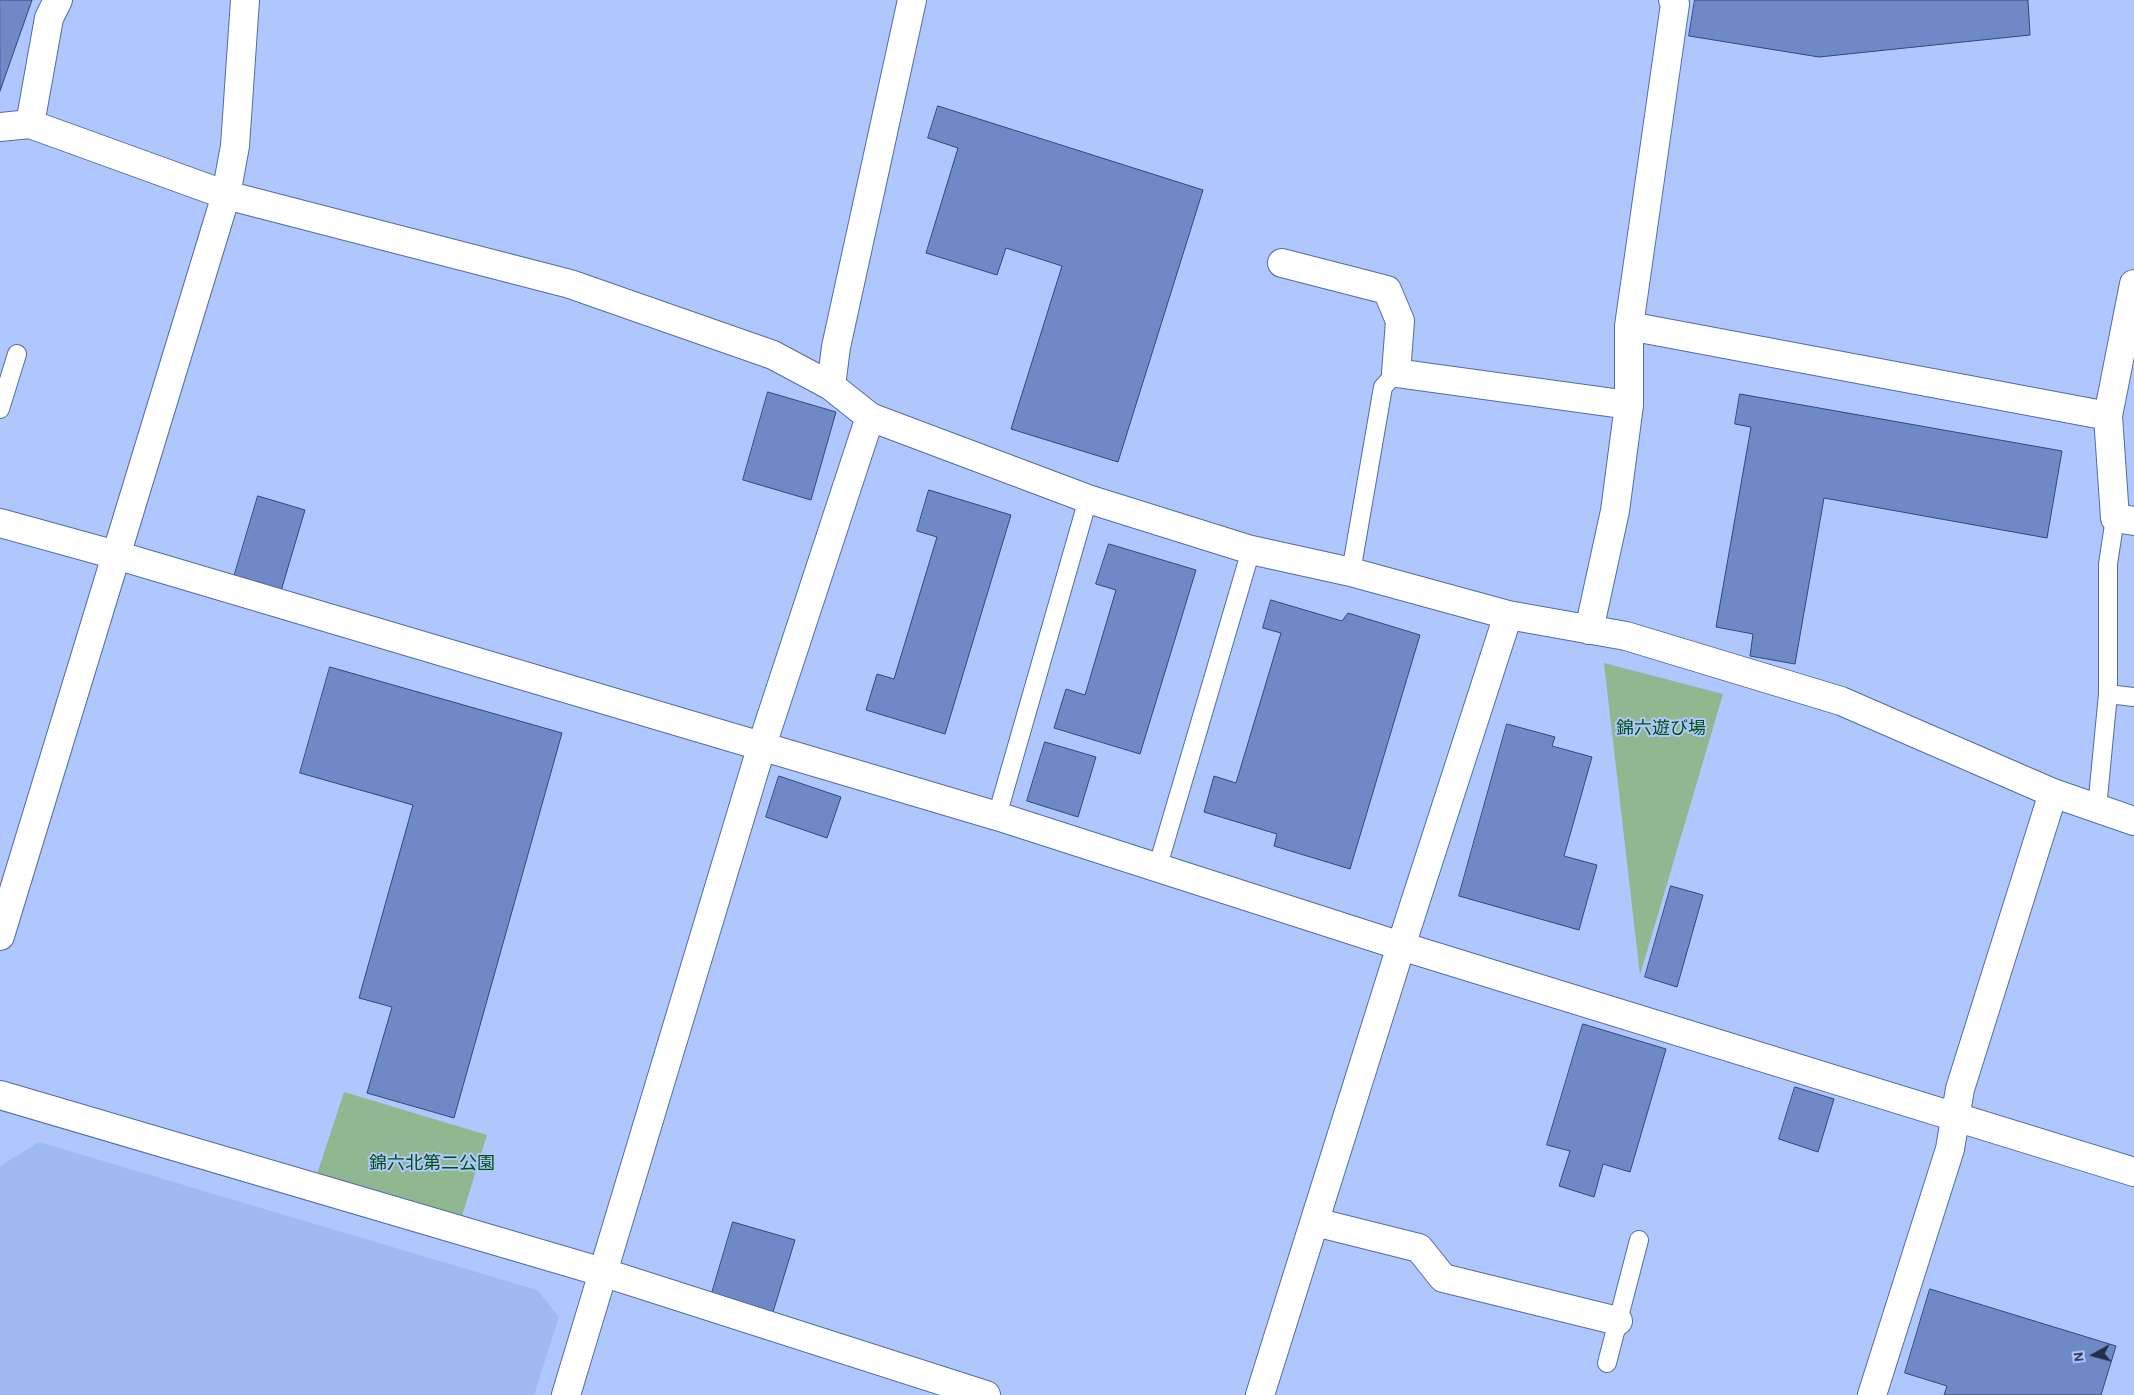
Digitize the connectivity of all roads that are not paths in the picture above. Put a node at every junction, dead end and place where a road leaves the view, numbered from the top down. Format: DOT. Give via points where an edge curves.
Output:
graph roads {
  1 [pos="58,0"];
  2 [pos="245,0"];
  3 [pos="912,0"];
  4 [pos="1672,0"];
  5 [pos="30,124"];
  6 [pos="0,127"];
  7 [pos="226,195"];
  8 [pos="1282,263"];
  9 [pos="2134,284"];
  10 [pos="1629,326"];
  11 [pos="17,354"];
  12 [pos="1396,373"];
  13 [pos="831,386"];
  14 [pos="1629,405"];
  15 [pos="0,409"];
  16 [pos="2108,416"];
  17 [pos="870,417"];
  18 [pos="1088,499"];
  19 [pos="2124,520"];
  20 [pos="0,523"];
  21 [pos="1251,550"];
  22 [pos="116,555"];
  23 [pos="1351,572"];
  24 [pos="1508,615"];
  25 [pos="1589,630"];
  26 [pos="2108,694"];
  27 [pos="2134,697"];
  28 [pos="762,745"];
  29 [pos="2053,793"];
  30 [pos="2098,808"];
  31 [pos="997,816"];
  32 [pos="2134,821"];
  33 [pos="1157,868"];
  34 [pos="0,936"];
  35 [pos="1401,946"];
  36 [pos="0,1095"];
  37 [pos="1955,1118"];
  38 [pos="2134,1172"];
  39 [pos="1315,1222"];
  40 [pos="1639,1240"];
  41 [pos="602,1272"];
  42 [pos="1618,1321"];
  43 [pos="1607,1364"];
  44 [pos="566,1395"];
  45 [pos="986,1395"];
  46 [pos="1260,1395"];
  47 [pos="1872,1395"];
  1 -- 5 [label="street" via="49,18"];
  2 -- 7 [label="street" via="235,146"];
  3 -- 13 [label="street" via="836,347"];
  4 -- 10 [label="street" via="1675,4"];
  5 -- 6 [label="street"];
  5 -- 7 [label="street"];
  7 -- 13 [label="street" via="570,284 774,356"];
  7 -- 22 [label="street"];
  8 -- 12 [label="street" via="1387,290 1400,321"];
  9 -- 16 [label="street"];
  10 -- 14 [label="street"];
  10 -- 16 [label="street"];
  11 -- 15 [label="lane"];
  12 -- 14 [label="street"];
  12 -- 23 [label="lane" via="1383,387"];
  13 -- 17 [label="street"];
  14 -- 25 [label="street" via="1615,511"];
  16 -- 19 [label="street"];
  17 -- 18 [label="street"];
  17 -- 28 [label="street"];
  18 -- 21 [label="street"];
  18 -- 31 [label="lane"];
  19 -- 26 [label="lane" via="2108,564"];
  20 -- 22 [label="street"];
  21 -- 23 [label="street"];
  21 -- 33 [label="lane"];
  22 -- 28 [label="street"];
  22 -- 34 [label="street"];
  23 -- 24 [label="street"];
  24 -- 25 [label="street"];
  24 -- 35 [label="street"];
  25 -- 29 [label="street" via="1626,636 1841,700"];
  26 -- 27 [label="lane"];
  26 -- 30 [label="lane"];
  28 -- 31 [label="street"];
  28 -- 41 [label="street"];
  29 -- 30 [label="street"];
  29 -- 37 [label="street" via="1960,1089"];
  30 -- 32 [label="street"];
  31 -- 33 [label="street"];
  33 -- 35 [label="street"];
  35 -- 37 [label="street"];
  35 -- 39 [label="street"];
  36 -- 41 [label="street"];
  37 -- 38 [label="street"];
  37 -- 47 [label="street" via="1950,1149"];
  39 -- 42 [label="street" via="1419,1248 1443,1278"];
  39 -- 46 [label="street"];
  40 -- 42 [label="lane"];
  41 -- 44 [label="street"];
  41 -- 45 [label="street"];
  42 -- 43 [label="lane"];
}
